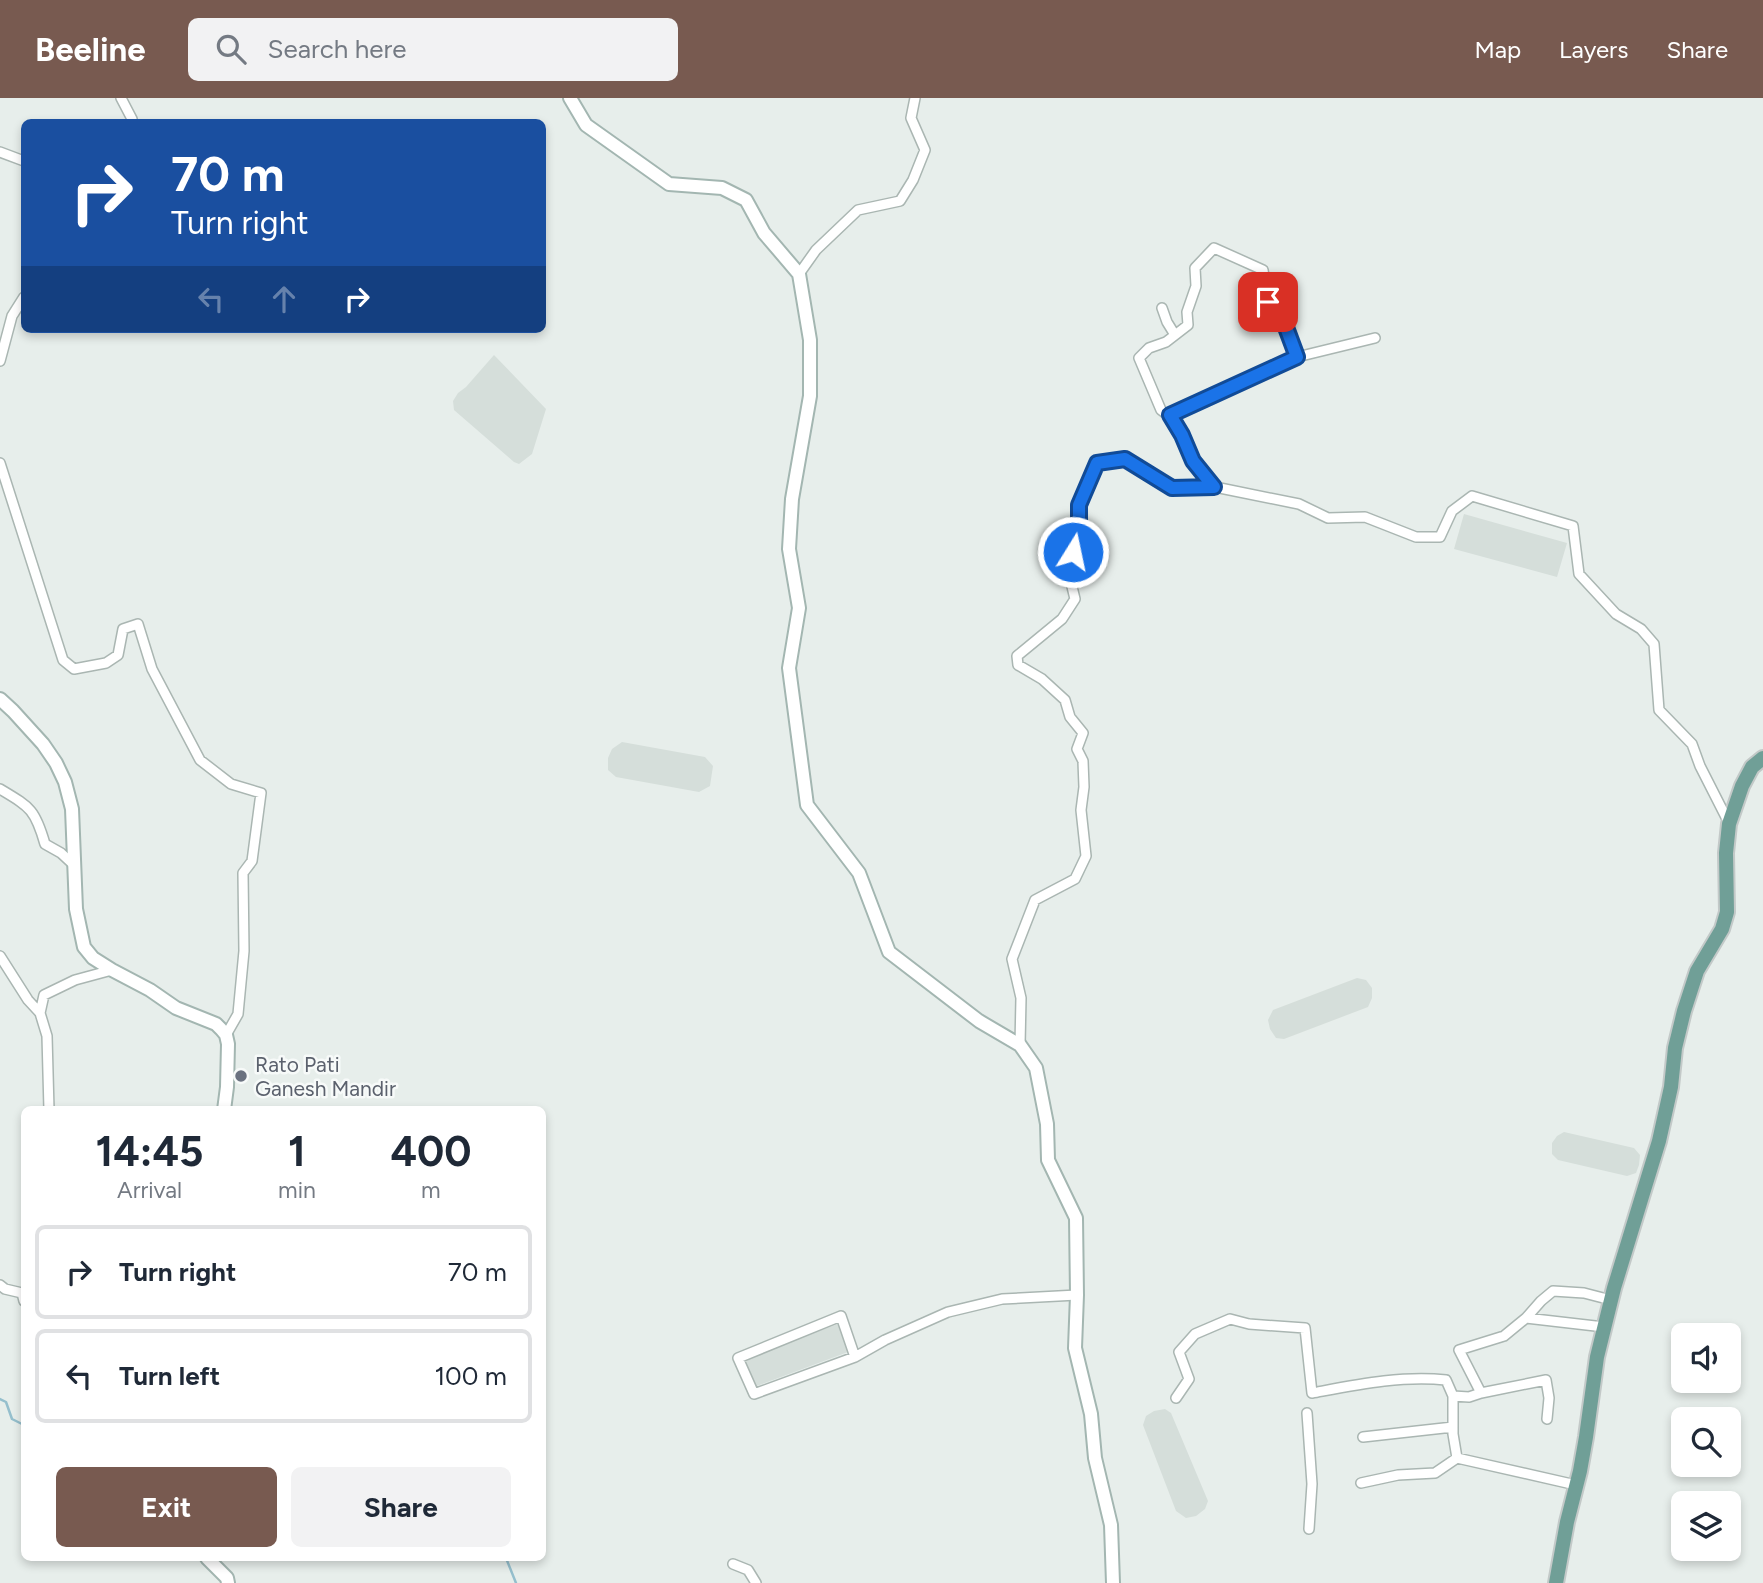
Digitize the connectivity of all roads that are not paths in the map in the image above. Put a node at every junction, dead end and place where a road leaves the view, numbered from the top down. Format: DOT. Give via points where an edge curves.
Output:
graph roads {
  1 [pos="121,98"];
  2 [pos="570,98"];
  3 [pos="915,98"];
  4 [pos="132,119"];
  5 [pos="0,152"];
  6 [pos="21,160"];
  7 [pos="799,274"];
  8 [pos="21,302"];
  9 [pos="1162,308"];
  10 [pos="1175,335"];
  11 [pos="1375,338"];
  12 [pos="1297,357"];
  13 [pos="0,360"];
  14 [pos="1170,415"];
  15 [pos="0,463"];
  16 [pos="1214,487"];
  17 [pos="0,699"];
  18 [pos="1763,758"];
  19 [pos="0,789"];
  20 [pos="1729,824"];
  21 [pos="75,866"];
  22 [pos="0,956"];
  23 [pos="112,970"];
  24 [pos="40,1013"];
  25 [pos="226,1035"];
  26 [pos="1020,1045"];
  27 [pos="49,1106"];
  28 [pos="225,1106"];
  29 [pos="0,1284"];
  30 [pos="21,1293"];
  31 [pos="1077,1295"];
  32 [pos="1611,1300"];
  33 [pos="1526,1318"];
  34 [pos="1604,1327"];
  35 [pos="855,1357"];
  36 [pos="1481,1393"];
  37 [pos="1453,1396"];
  38 [pos="1176,1398"];
  39 [pos="1307,1413"];
  40 [pos="1546,1419"];
  41 [pos="1453,1427"];
  42 [pos="1363,1437"];
  43 [pos="1457,1458"];
  44 [pos="1361,1483"];
  45 [pos="1576,1485"];
  46 [pos="1309,1529"];
  47 [pos="210,1561"];
  48 [pos="733,1564"];
  49 [pos="228,1583"];
  50 [pos="756,1583"];
  51 [pos="1113,1583"];
  52 [pos="1556,1583"];
  1 -- 4 [label="street"];
  2 -- 7 [label="main road" via="586,125 669,184 722,188 746,200 764,233"];
  3 -- 7 [label="street" via="911,117 925,150 900,201 858,210 816,250"];
  5 -- 6 [label="street"];
  7 -- 26 [label="main road" via="810,340 810,396 792,499 789,549 799,608 789,668 807,805 859,873 888,952 979,1021"];
  8 -- 13 [label="street" via="12,316"];
  9 -- 10 [label="street"];
  10 -- 12 [label="street" via="1188,325 1195,268 1214,248 1263,270 1268,302 1281,309"];
  10 -- 14 [label="street" via="1139,358 1161,410"];
  11 -- 12 [label="street"];
  12 -- 14 [label="street"];
  14 -- 16 [label="street" via="1193,461"];
  15 -- 25 [label="street" via="63,660 74,669 106,663 118,655 122,629 138,624 152,669 200,760 231,783 261,793 252,861 243,873 244,951 238,1014"];
  16 -- 20 [label="street" via="1299,504 1328,518 1365,517 1416,537 1440,537 1452,511 1472,496 1573,526 1579,574 1616,614 1641,629 1654,644 1659,710 1692,744"];
  16 -- 26 [label="street" via="1172,488 1125,459 1097,463 1079,505 1079,537 1067,566 1075,599 1062,619 1017,656 1018,665 1065,699 1070,717 1083,733 1077,749 1083,761 1081,810 1086,856 1075,879 1035,901 1012,959 1021,999"];
  17 -- 21 [label="main road" via="43,744 65,782 72,810"];
  18 -- 20 [label="main road" via="1742,786"];
  19 -- 21 [label="street" via="26,804 38,821 45,844"];
  20 -- 32 [label="main road" via="1727,912 1697,971 1684,1011 1659,1141"];
  21 -- 23 [label="main road" via="76,909 84,947"];
  22 -- 24 [label="street"];
  23 -- 24 [label="street" via="44,995"];
  23 -- 25 [label="main road" via="187,1013 216,1024"];
  24 -- 27 [label="street" via="47,1036"];
  25 -- 28 [label="main road"];
  26 -- 31 [label="main road" via="1036,1068 1047,1124 1048,1160 1076,1219"];
  29 -- 30 [label="street"];
  31 -- 35 [label="street" via="1002,1299 948,1312"];
  31 -- 51 [label="main road" via="1075,1348 1111,1525"];
  32 -- 33 [label="street" via="1553,1292"];
  32 -- 34 [label="main road"];
  33 -- 34 [label="street"];
  33 -- 36 [label="street" via="1504,1336 1459,1350"];
  34 -- 45 [label="main road"];
  35 -- 35 [label="street" via="754,1394 738,1358 841,1316"];
  36 -- 37 [label="street"];
  36 -- 40 [label="street" via="1546,1380"];
  37 -- 38 [label="street" via="1446,1380 1427,1378 1312,1393 1306,1328 1230,1319 1195,1334 1179,1352 1189,1379"];
  37 -- 41 [label="street"];
  39 -- 46 [label="street" via="1312,1484"];
  41 -- 42 [label="street"];
  41 -- 43 [label="street"];
  43 -- 44 [label="street" via="1435,1472"];
  43 -- 45 [label="street"];
  45 -- 52 [label="main road"];
  47 -- 49 [label="main road"];
  48 -- 50 [label="street" via="748,1570"];
}
